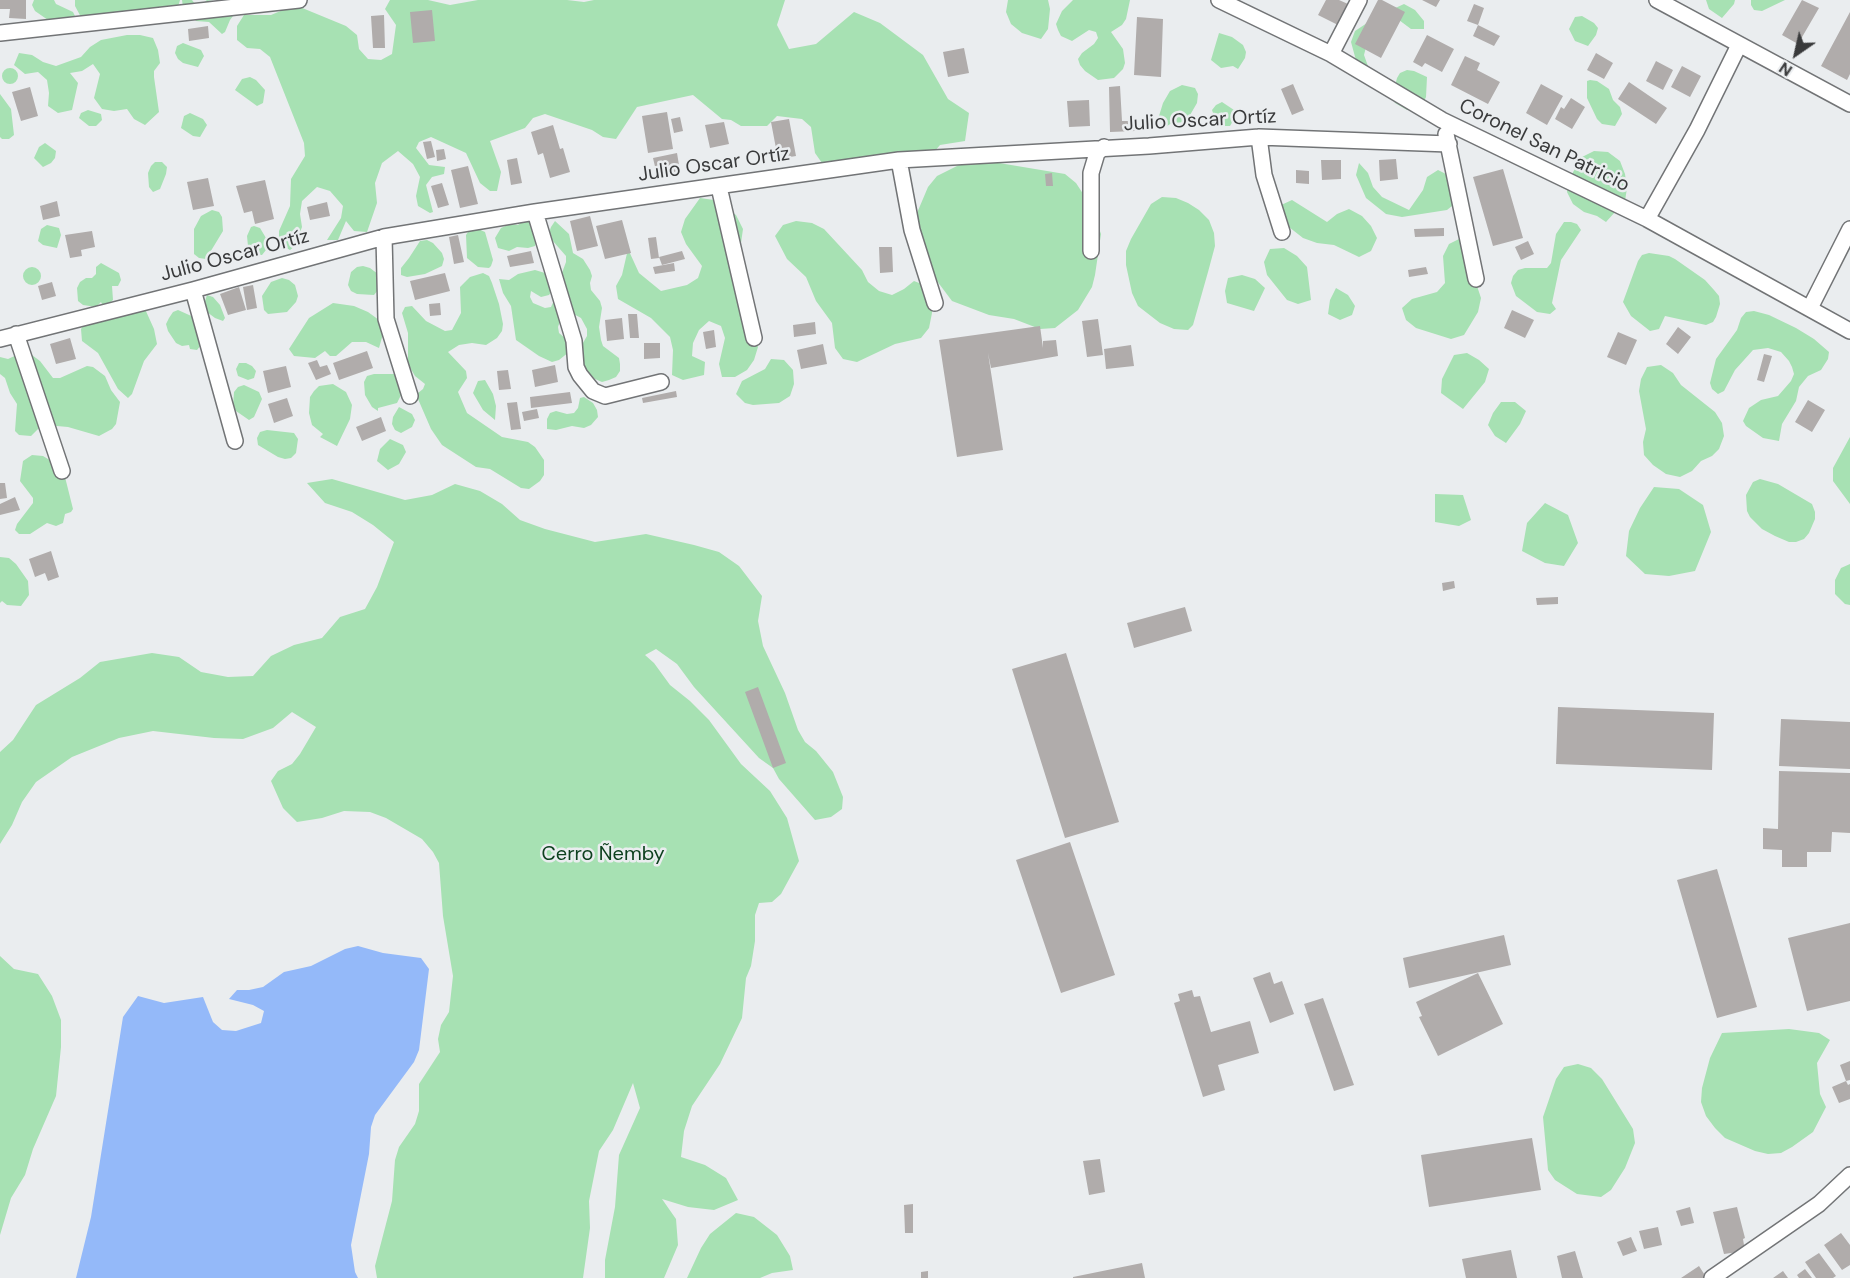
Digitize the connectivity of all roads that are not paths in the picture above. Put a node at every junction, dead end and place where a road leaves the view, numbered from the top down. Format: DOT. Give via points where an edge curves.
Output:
graph roads {
  1 [pos="299,0"];
  2 [pos="1219,0"];
  3 [pos="1359,0"];
  4 [pos="1657,0"];
  5 [pos="0,33"];
  6 [pos="1739,45"];
  7 [pos="1331,54"];
  8 [pos="1850,104"];
  9 [pos="1442,120"];
  10 [pos="1259,137"];
  11 [pos="1449,144"];
  12 [pos="1104,147"];
  13 [pos="899,160"];
  14 [pos="719,187"];
  15 [pos="535,212"];
  16 [pos="1647,219"];
  17 [pos="1850,229"];
  18 [pos="1282,232"];
  19 [pos="384,237"];
  20 [pos="1091,251"];
  21 [pos="1476,279"];
  22 [pos="193,290"];
  23 [pos="935,303"];
  24 [pos="1810,308"];
  25 [pos="1850,331"];
  26 [pos="16,334"];
  27 [pos="754,338"];
  28 [pos="0,339"];
  29 [pos="661,382"];
  30 [pos="410,396"];
  31 [pos="236,441"];
  32 [pos="62,471"];
  33 [pos="1850,1175"];
  34 [pos="1712,1278"];
  1 -- 5 [label="street"];
  2 -- 7 [label="street, Coronel San Patricio"];
  3 -- 7 [label="street"];
  4 -- 6 [label="street"];
  6 -- 8 [label="street"];
  6 -- 16 [label="street"];
  7 -- 9 [label="street, Coronel San Patricio"];
  9 -- 11 [label="street"];
  9 -- 16 [label="street, Coronel San Patricio"];
  10 -- 11 [label="street, Julio Oscar Ortíz"];
  10 -- 12 [label="street, Julio Oscar Ortíz"];
  10 -- 18 [label="street" via="1264,175"];
  11 -- 21 [label="street"];
  12 -- 13 [label="street, Julio Oscar Ortíz"];
  12 -- 20 [label="street" via="1097,153 1091,173"];
  13 -- 14 [label="street, Julio Oscar Ortíz"];
  13 -- 23 [label="street" via="912,230"];
  14 -- 15 [label="street, Julio Oscar Ortíz"];
  14 -- 27 [label="street"];
  15 -- 19 [label="street, Julio Oscar Ortíz"];
  15 -- 29 [label="street" via="574,341 580,375 593,391 605,396"];
  16 -- 24 [label="street, Coronel San Patricio"];
  17 -- 24 [label="street"];
  19 -- 22 [label="street, Julio Oscar Ortíz"];
  19 -- 30 [label="street" via="386,319"];
  22 -- 26 [label="street, Julio Oscar Ortíz"];
  22 -- 31 [label="street"];
  24 -- 25 [label="street, Coronel San Patricio"];
  26 -- 28 [label="street, Julio Oscar Ortíz"];
  26 -- 32 [label="street"];
  33 -- 34 [label="street" via="1819,1204"];
}
